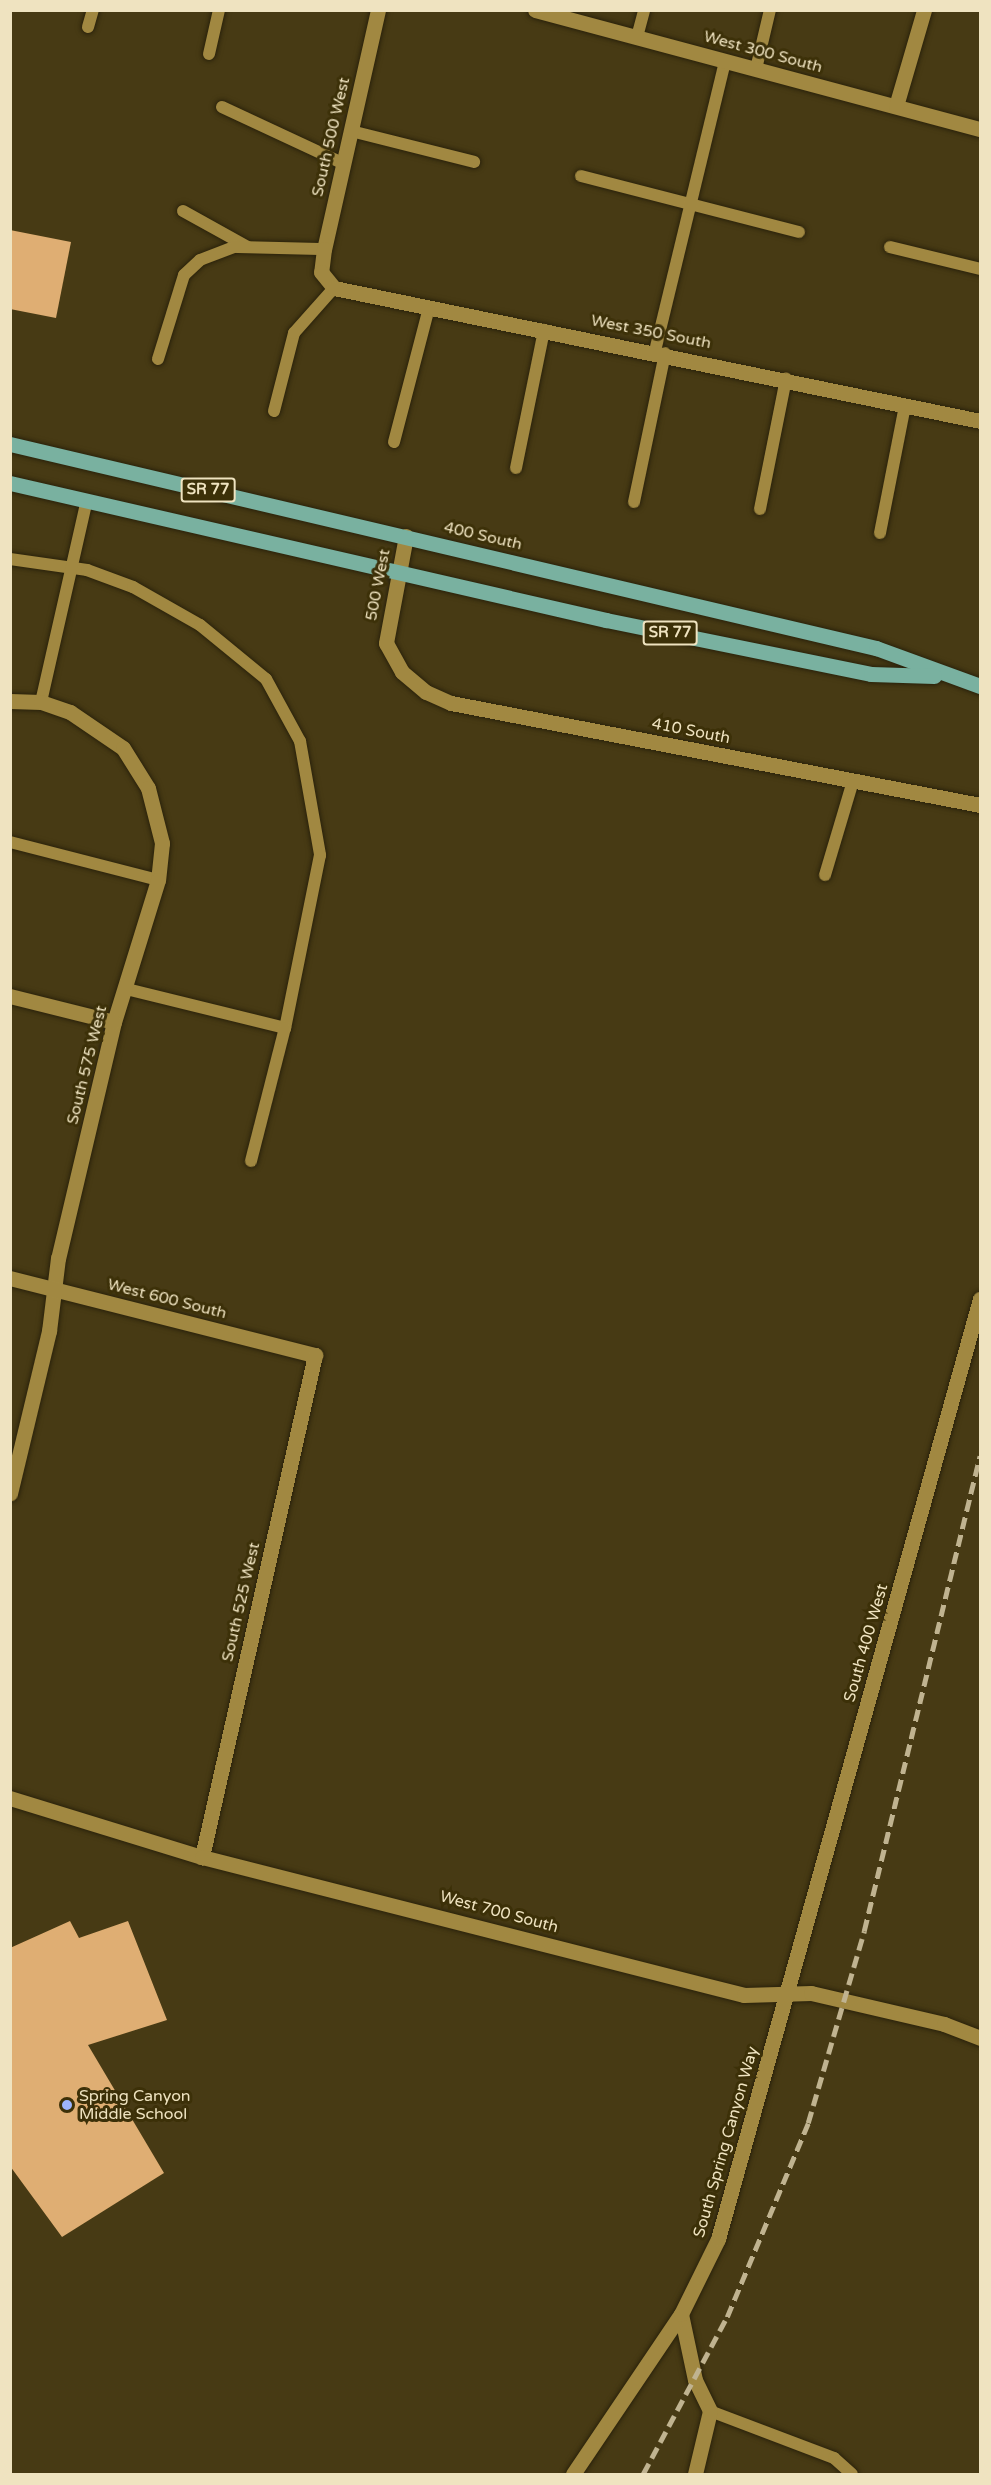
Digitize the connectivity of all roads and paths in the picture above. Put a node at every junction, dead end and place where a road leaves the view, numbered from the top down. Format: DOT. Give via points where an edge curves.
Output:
graph roads {
  1 [pos="93,10"];
  2 [pos="219,10"];
  3 [pos="378,10"];
  4 [pos="535,10"];
  5 [pos="644,10"];
  6 [pos="771,10"];
  7 [pos="924,10"];
  8 [pos="88,27"];
  9 [pos="637,37"];
  10 [pos="209,54"];
  11 [pos="725,61"];
  12 [pos="756,69"];
  13 [pos="897,106"];
  14 [pos="222,107"];
  15 [pos="981,129"];
  16 [pos="351,131"];
  17 [pos="474,162"];
  18 [pos="344,164"];
  19 [pos="581,176"];
  20 [pos="691,204"];
  21 [pos="183,211"];
  22 [pos="799,232"];
  23 [pos="248,247"];
  24 [pos="890,247"];
  25 [pos="324,249"];
  26 [pos="981,269"];
  27 [pos="334,288"];
  28 [pos="429,308"];
  29 [pos="544,330"];
  30 [pos="660,352"];
  31 [pos="158,359"];
  32 [pos="786,379"];
  33 [pos="905,405"];
  34 [pos="274,411"];
  35 [pos="981,421"];
  36 [pos="394,442"];
  37 [pos="10,444"];
  38 [pos="516,468"];
  39 [pos="10,483"];
  40 [pos="87,500"];
  41 [pos="634,502"];
  42 [pos="760,509"];
  43 [pos="880,533"];
  44 [pos="406,536"];
  45 [pos="10,559"];
  46 [pos="71,567"];
  47 [pos="399,571"];
  48 [pos="402,672"];
  49 [pos="943,676"];
  50 [pos="981,686"];
  51 [pos="10,701"];
  52 [pos="41,702"];
  53 [pos="853,781"];
  54 [pos="981,805"];
  55 [pos="10,842"];
  56 [pos="825,875"];
  57 [pos="158,880"];
  58 [pos="126,989"];
  59 [pos="10,996"];
  60 [pos="114,1022"];
  61 [pos="285,1028"];
  62 [pos="251,1161"];
  63 [pos="10,1278"];
  64 [pos="55,1290"];
  65 [pos="981,1299"];
  66 [pos="315,1355"];
  67 [pos="10,1493"];
  68 [pos="10,1798"];
  69 [pos="202,1857"];
  70 [pos="787,1997"];
  71 [pos="981,2038"];
  72 [pos="681,2314"];
  73 [pos="710,2411"];
  74 [pos="573,2475"];
  75 [pos="695,2475"];
  76 [pos="852,2475"];
  1 -- 8 [label="lane"];
  2 -- 10 [label="lane"];
  3 -- 16 [label="street, South 500 West"];
  4 -- 9 [label="street, West 300 South"];
  5 -- 9 [label="lane"];
  6 -- 12 [label="lane"];
  7 -- 13 [label="street"];
  9 -- 11 [label="street, West 300 South"];
  11 -- 12 [label="street, West 300 South"];
  11 -- 20 [label="lane"];
  12 -- 13 [label="street, West 300 South"];
  13 -- 15 [label="street, West 300 South"];
  14 -- 18 [label="lane"];
  16 -- 17 [label="lane"];
  16 -- 18 [label="street, South 500 West"];
  18 -- 25 [label="street, South 500 West"];
  19 -- 20 [label="lane"];
  20 -- 22 [label="lane"];
  20 -- 30 [label="lane"];
  21 -- 23 [label="lane"];
  23 -- 25 [label="lane"];
  23 -- 31 [label="lane" via="200,260 184,275"];
  24 -- 26 [label="lane"];
  25 -- 27 [label="street, South 500 West" via="321,272"];
  27 -- 28 [label="street, West 350 South"];
  27 -- 34 [label="lane" via="294,333"];
  28 -- 29 [label="street, West 350 South"];
  28 -- 36 [label="lane"];
  29 -- 30 [label="street, West 350 South"];
  29 -- 38 [label="lane"];
  30 -- 32 [label="street, West 350 South"];
  30 -- 41 [label="lane"];
  32 -- 33 [label="street, West 350 South"];
  32 -- 42 [label="lane"];
  33 -- 35 [label="street, West 350 South"];
  33 -- 43 [label="lane"];
  37 -- 44 [label="main road, 400 South / SR 77"];
  39 -- 40 [label="main road, 400 South / SR 77"];
  40 -- 46 [label="lane"];
  40 -- 47 [label="main road, 400 South / SR 77"];
  44 -- 47 [label="street, 500 West"];
  44 -- 49 [label="main road, 400 South / SR 77" via="876,648"];
  45 -- 46 [label="lane"];
  46 -- 52 [label="lane"];
  46 -- 61 [label="lane" via="133,587 200,625 266,679 300,741 320,855"];
  47 -- 48 [label="street, 500 West" via="386,643"];
  47 -- 49 [label="main road, 400 South / SR 77" via="837,668"];
  48 -- 53 [label="street, 410 South" via="426,692 451,703"];
  49 -- 50 [label="main road, 400 South / SR 77"];
  51 -- 52 [label="street"];
  52 -- 57 [label="street, South 575 West" via="90,723 133,759 160,826"];
  53 -- 54 [label="street, 410 South"];
  53 -- 56 [label="lane"];
  55 -- 57 [label="lane"];
  57 -- 58 [label="street, South 575 West"];
  58 -- 60 [label="street, South 575 West"];
  58 -- 61 [label="lane"];
  59 -- 60 [label="street"];
  60 -- 64 [label="street, South 575 West"];
  61 -- 62 [label="lane"];
  63 -- 64 [label="street, West 600 South"];
  64 -- 66 [label="street, West 600 South"];
  64 -- 67 [label="street, South 575 West"];
  65 -- 70 [label="street, South 400 West"];
  66 -- 69 [label="street, South 525 West"];
  68 -- 69 [label="street, West 700 South"];
  69 -- 70 [label="street, West 700 South" via="744,1995"];
  70 -- 71 [label="street, West 700 South" via="811,1993 944,2024"];
  70 -- 72 [label="street, South Spring Canyon Way" via="718,2239"];
  72 -- 73 [label="street" via="695,2380"];
  72 -- 74 [label="street, South Spring Canyon Way"];
  73 -- 75 [label="street"];
  73 -- 76 [label="lane" via="834,2458"];
}
